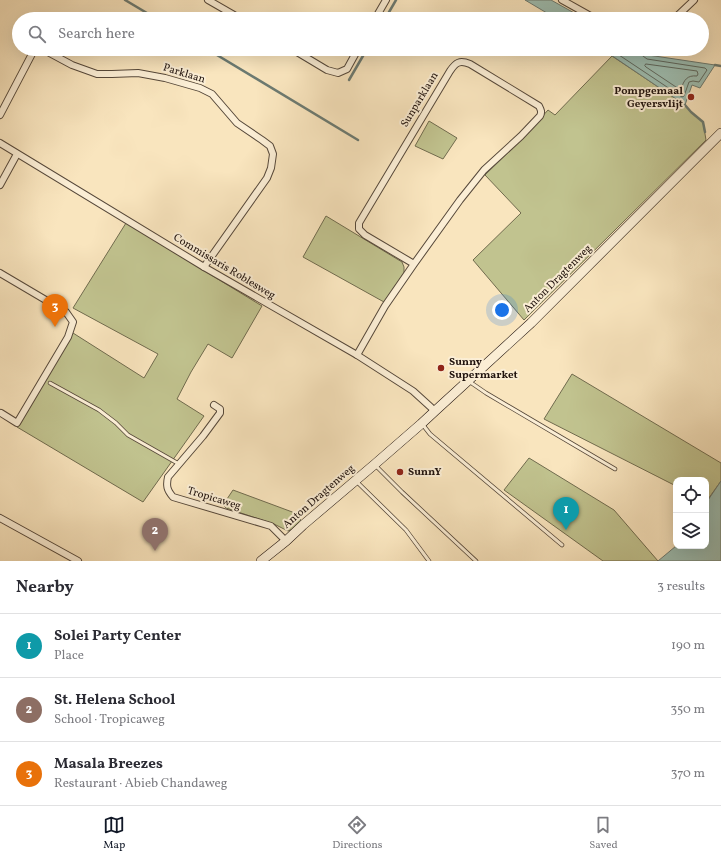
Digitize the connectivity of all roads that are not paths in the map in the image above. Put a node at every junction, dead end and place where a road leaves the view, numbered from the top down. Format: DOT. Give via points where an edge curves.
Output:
graph roads {
  1 [pos="208,0"];
  2 [pos="386,0"];
  3 [pos="562,0"];
  4 [pos="694,0"];
  5 [pos="229,12"];
  6 [pos="379,12"];
  7 [pos="583,12"];
  8 [pos="681,12"];
  9 [pos="30,56"];
  10 [pos="54,56"];
  11 [pos="304,56"];
  12 [pos="354,56"];
  13 [pos="0,115"];
  14 [pos="721,133"];
  15 [pos="0,143"];
  16 [pos="17,154"];
  17 [pos="0,185"];
  18 [pos="414,264"];
  19 [pos="204,267"];
  20 [pos="0,273"];
  21 [pos="357,355"];
  22 [pos="469,381"];
  23 [pos="50,384"];
  24 [pos="214,405"];
  25 [pos="435,411"];
  26 [pos="0,413"];
  27 [pos="421,424"];
  28 [pos="179,464"];
  29 [pos="375,464"];
  30 [pos="615,469"];
  31 [pos="356,481"];
  32 [pos="0,518"];
  33 [pos="286,541"];
  34 [pos="562,545"];
  35 [pos="78,561"];
  36 [pos="260,561"];
  37 [pos="429,561"];
  38 [pos="476,561"];
  1 -- 5 [label="street"];
  2 -- 6 [label="street"];
  3 -- 7 [label="street"];
  4 -- 8 [label="street"];
  9 -- 13 [label="street, Parklaan"];
  10 -- 19 [label="street, Parklaan" via="97,74 138,73 200,88 212,94 237,123 270,146 273,154 267,178"];
  11 -- 12 [label="street" via="327,70 338,73 347,69"];
  14 -- 22 [label="main road, Anton Dragtenweg" via="531,323"];
  15 -- 16 [label="street, Commissaris Roblesweg"];
  16 -- 17 [label="street"];
  16 -- 19 [label="street, Commissaris Roblesweg"];
  18 -- 18 [label="street, Sunparklaan" via="484,170 521,136 541,113 539,106 464,62 454,65 450,71 359,223 359,229 365,235"];
  18 -- 21 [label="street, Sunparklaan" via="385,306"];
  19 -- 21 [label="street, Commissaris Roblesweg"];
  20 -- 26 [label="street" via="66,312 73,322 68,337 17,423"];
  21 -- 25 [label="street, Commissaris Roblesweg" via="413,391"];
  22 -- 25 [label="main road, Anton Dragtenweg"];
  22 -- 30 [label="lane"];
  23 -- 28 [label="lane" via="99,410 128,435"];
  24 -- 28 [label="street, Tropicaweg" via="220,409 220,413"];
  25 -- 27 [label="main road, Anton Dragtenweg"];
  27 -- 29 [label="main road, Anton Dragtenweg"];
  27 -- 34 [label="lane"];
  28 -- 33 [label="street, Tropicaweg" via="168,477 168,492 173,497 271,526"];
  29 -- 31 [label="main road, Anton Dragtenweg"];
  29 -- 38 [label="lane"];
  31 -- 33 [label="main road, Anton Dragtenweg"];
  31 -- 37 [label="lane" via="406,530"];
  32 -- 35 [label="street"];
  33 -- 36 [label="main road, Anton Dragtenweg"];
}
